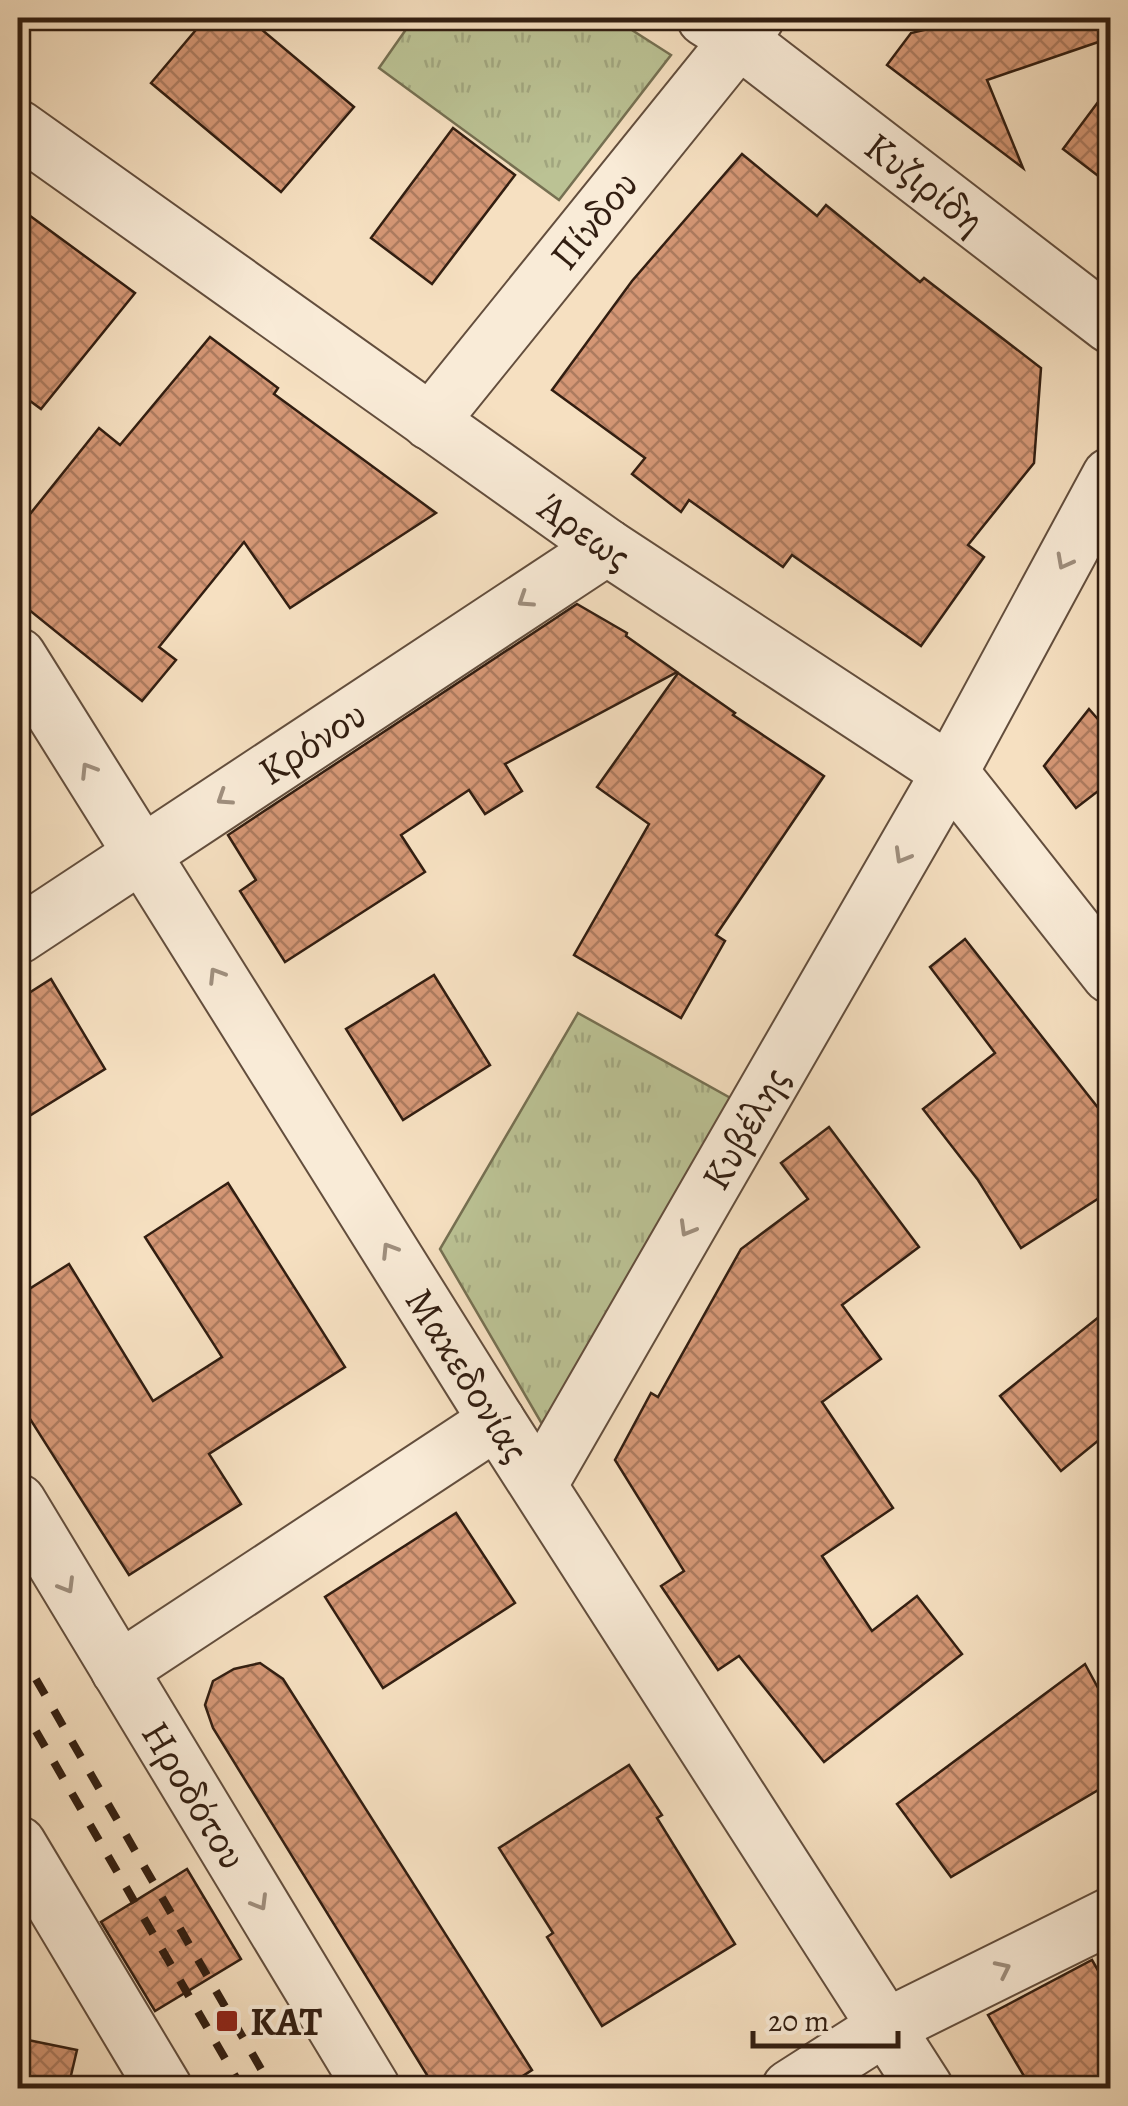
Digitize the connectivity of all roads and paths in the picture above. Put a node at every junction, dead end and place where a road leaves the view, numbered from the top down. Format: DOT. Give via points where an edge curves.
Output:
graph roads {
  1 [pos="733,24"];
  2 [pos="18,128"];
  3 [pos="1110,325"];
  4 [pos="430,422"];
  5 [pos="1110,476"];
  6 [pos="607,546"];
  7 [pos="18,656"];
  8 [pos="950,772"];
  9 [pos="139,853"];
  10 [pos="18,936"];
  11 [pos="1110,974"];
  12 [pos="497,1421"];
  13 [pos="538,1485"];
  14 [pos="18,1502"];
  15 [pos="119,1670"];
  16 [pos="18,1844"];
  17 [pos="1110,1916"];
  18 [pos="884,2028"];
  19 [pos="164,2088"];
  20 [pos="372,2088"];
  21 [pos="790,2088"];
  22 [pos="925,2088"];
  1 -- 3 [label="street, Κυζιρίδη"];
  1 -- 4 [label="street, Πίνδου"];
  2 -- 4 [label="street, Άρεως"];
  4 -- 6 [label="street, Άρεως"];
  5 -- 8 [label="street, Κυβέλης, one-way"];
  6 -- 8 [label="street, Άρεως"];
  6 -- 9 [label="street, Κρόνου, one-way"];
  9 -- 7 [label="street, Μακεδονίας, one-way"];
  8 -- 11 [label="street, Άρεως"];
  8 -- 13 [label="street, Κυβέλης, one-way"];
  9 -- 10 [label="street, Κρόνου"];
  12 -- 9 [label="street, Μακεδονίας, one-way"];
  12 -- 13 [label="street, Μακεδονίας"];
  12 -- 15 [label="street"];
  13 -- 18 [label="street, Μακεδονίας"];
  14 -- 15 [label="street, Ηροδότου, one-way"];
  15 -- 20 [label="street, Ηροδότου, one-way"];
  16 -- 19 [label="street"];
  18 -- 17 [label="street, one-way"];
  18 -- 21 [label="street"];
  18 -- 22 [label="street, Μακεδονίας"];
}
